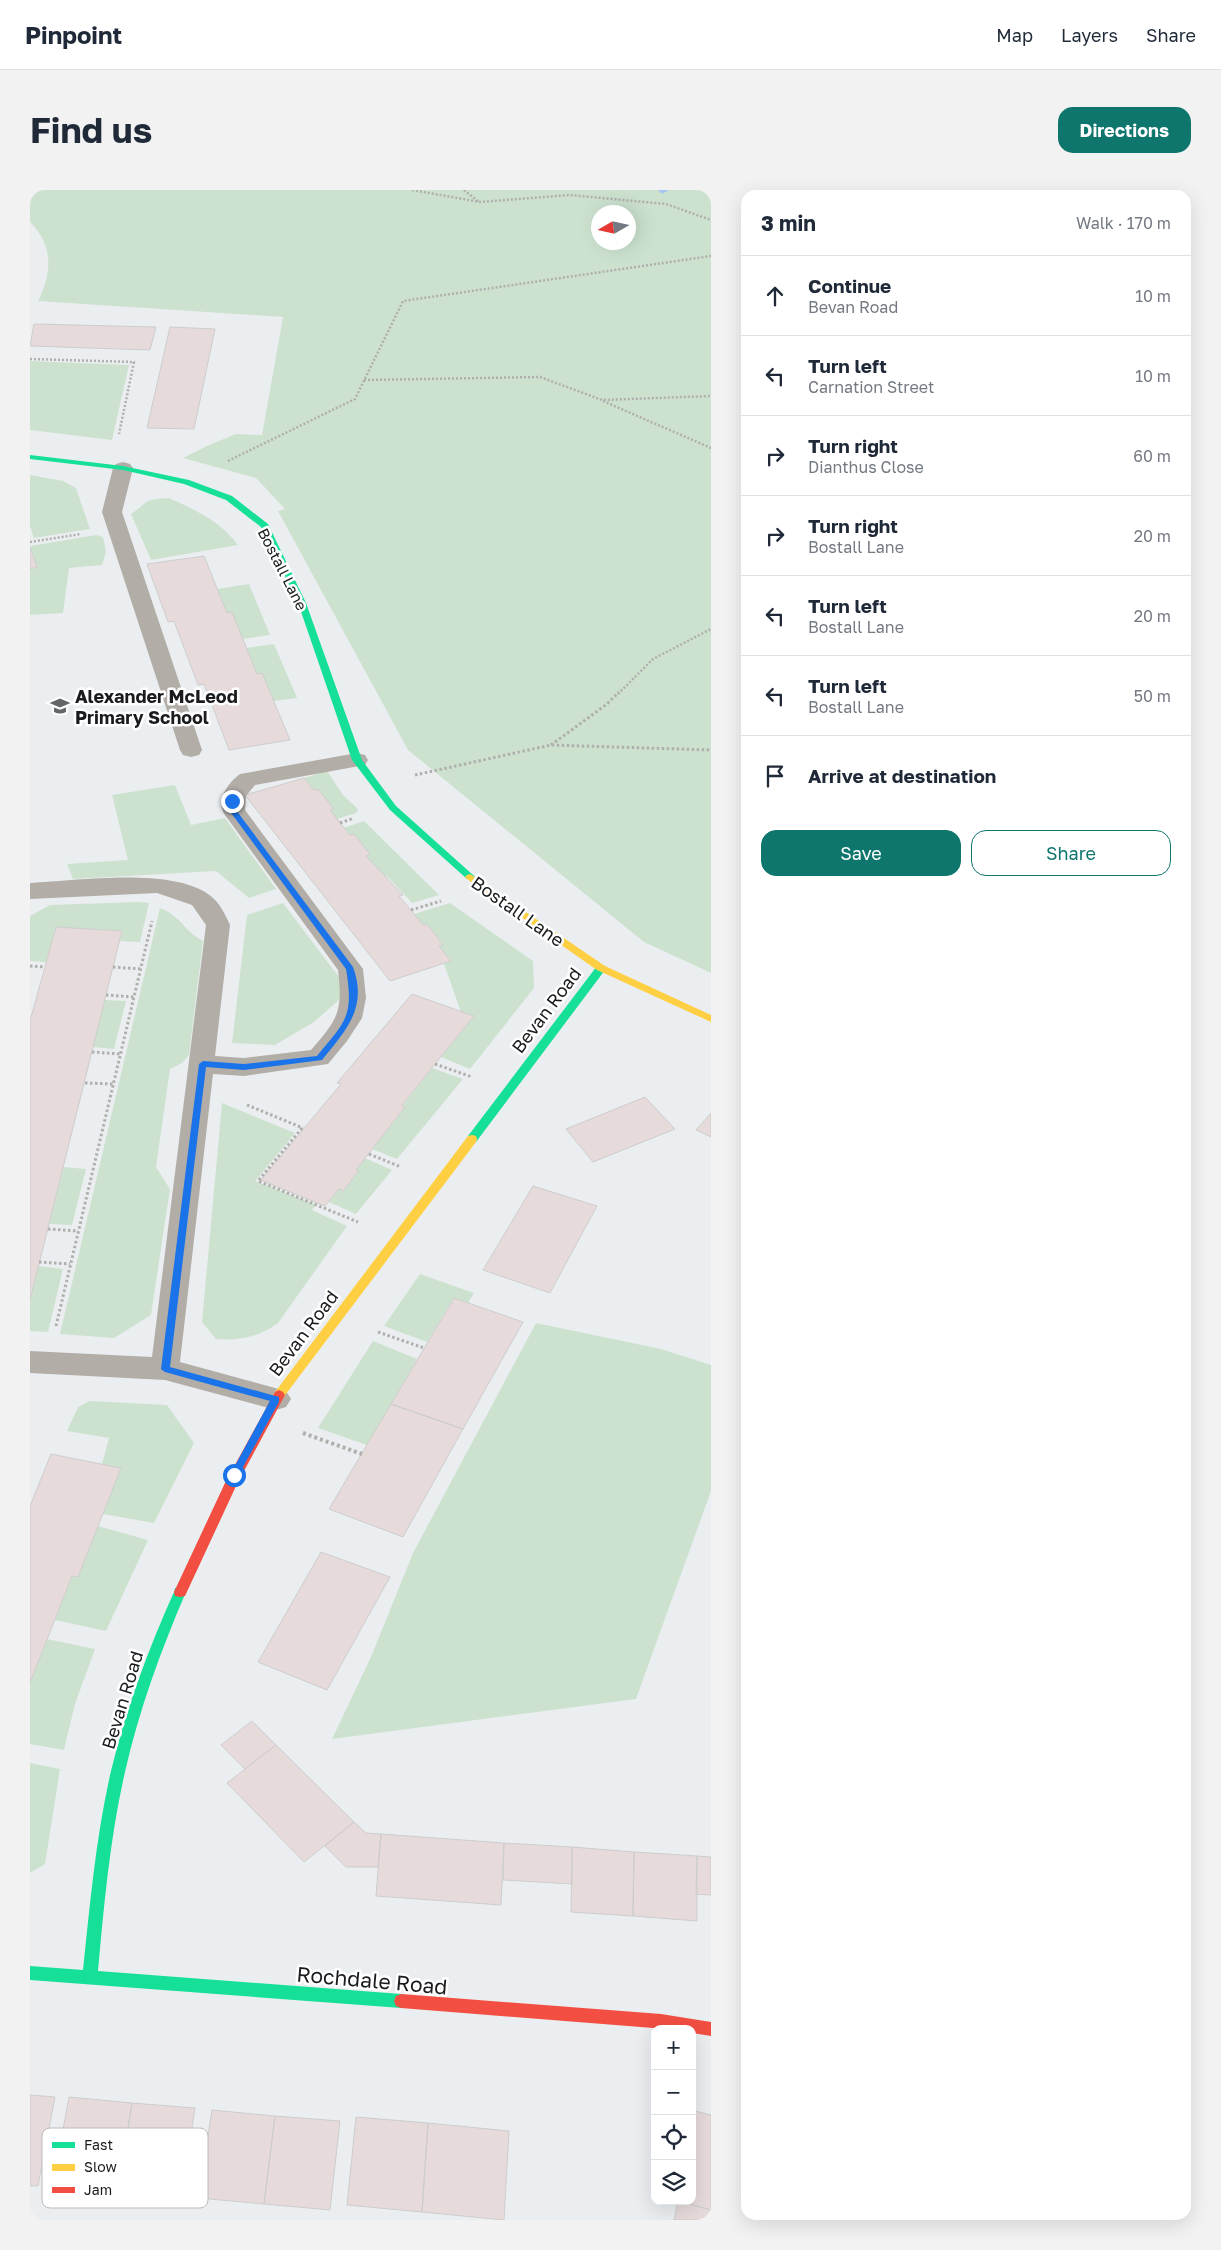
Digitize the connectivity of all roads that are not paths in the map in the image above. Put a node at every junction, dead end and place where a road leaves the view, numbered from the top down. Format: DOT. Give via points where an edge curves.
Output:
graph roads {
  1 [pos="30,457"];
  2 [pos="118,467"];
  3 [pos="190,750"];
  4 [pos="357,760"];
  5 [pos="30,891"];
  6 [pos="600,968"];
  7 [pos="711,1019"];
  8 [pos="201,1075"];
  9 [pos="38,1362"];
  10 [pos="165,1369"];
  11 [pos="270,1410"];
  12 [pos="30,1972"];
  13 [pos="90,1976"];
  14 [pos="711,2029"];
  1 -- 2 [label="street, Bostall Lane"];
  2 -- 3 [label="street" via="112,512"];
  2 -- 4 [label="street, Bostall Lane" via="186,482 229,498 265,526 302,603"];
  4 -- 6 [label="street, Bostall Lane" via="404,820 445,857"];
  4 -- 8 [label="street" via="248,779 239,785 232,801 233,810 350,969 353,1012 319,1058"];
  5 -- 8 [label="street" via="158,885 170,890 179,889 208,904 218,925"];
  6 -- 7 [label="street, Bostall Lane"];
  6 -- 11 [label="street, Bevan Road" via="336,1317"];
  8 -- 10 [label="street"];
  9 -- 10 [label="street"];
  10 -- 11 [label="street"];
  11 -- 13 [label="street, Bevan Road" via="197,1552 157,1645 141,1694 125,1746 100,1878"];
  12 -- 13 [label="street, Rochdale Road"];
  13 -- 14 [label="street, Rochdale Road" via="661,2021"];
}
